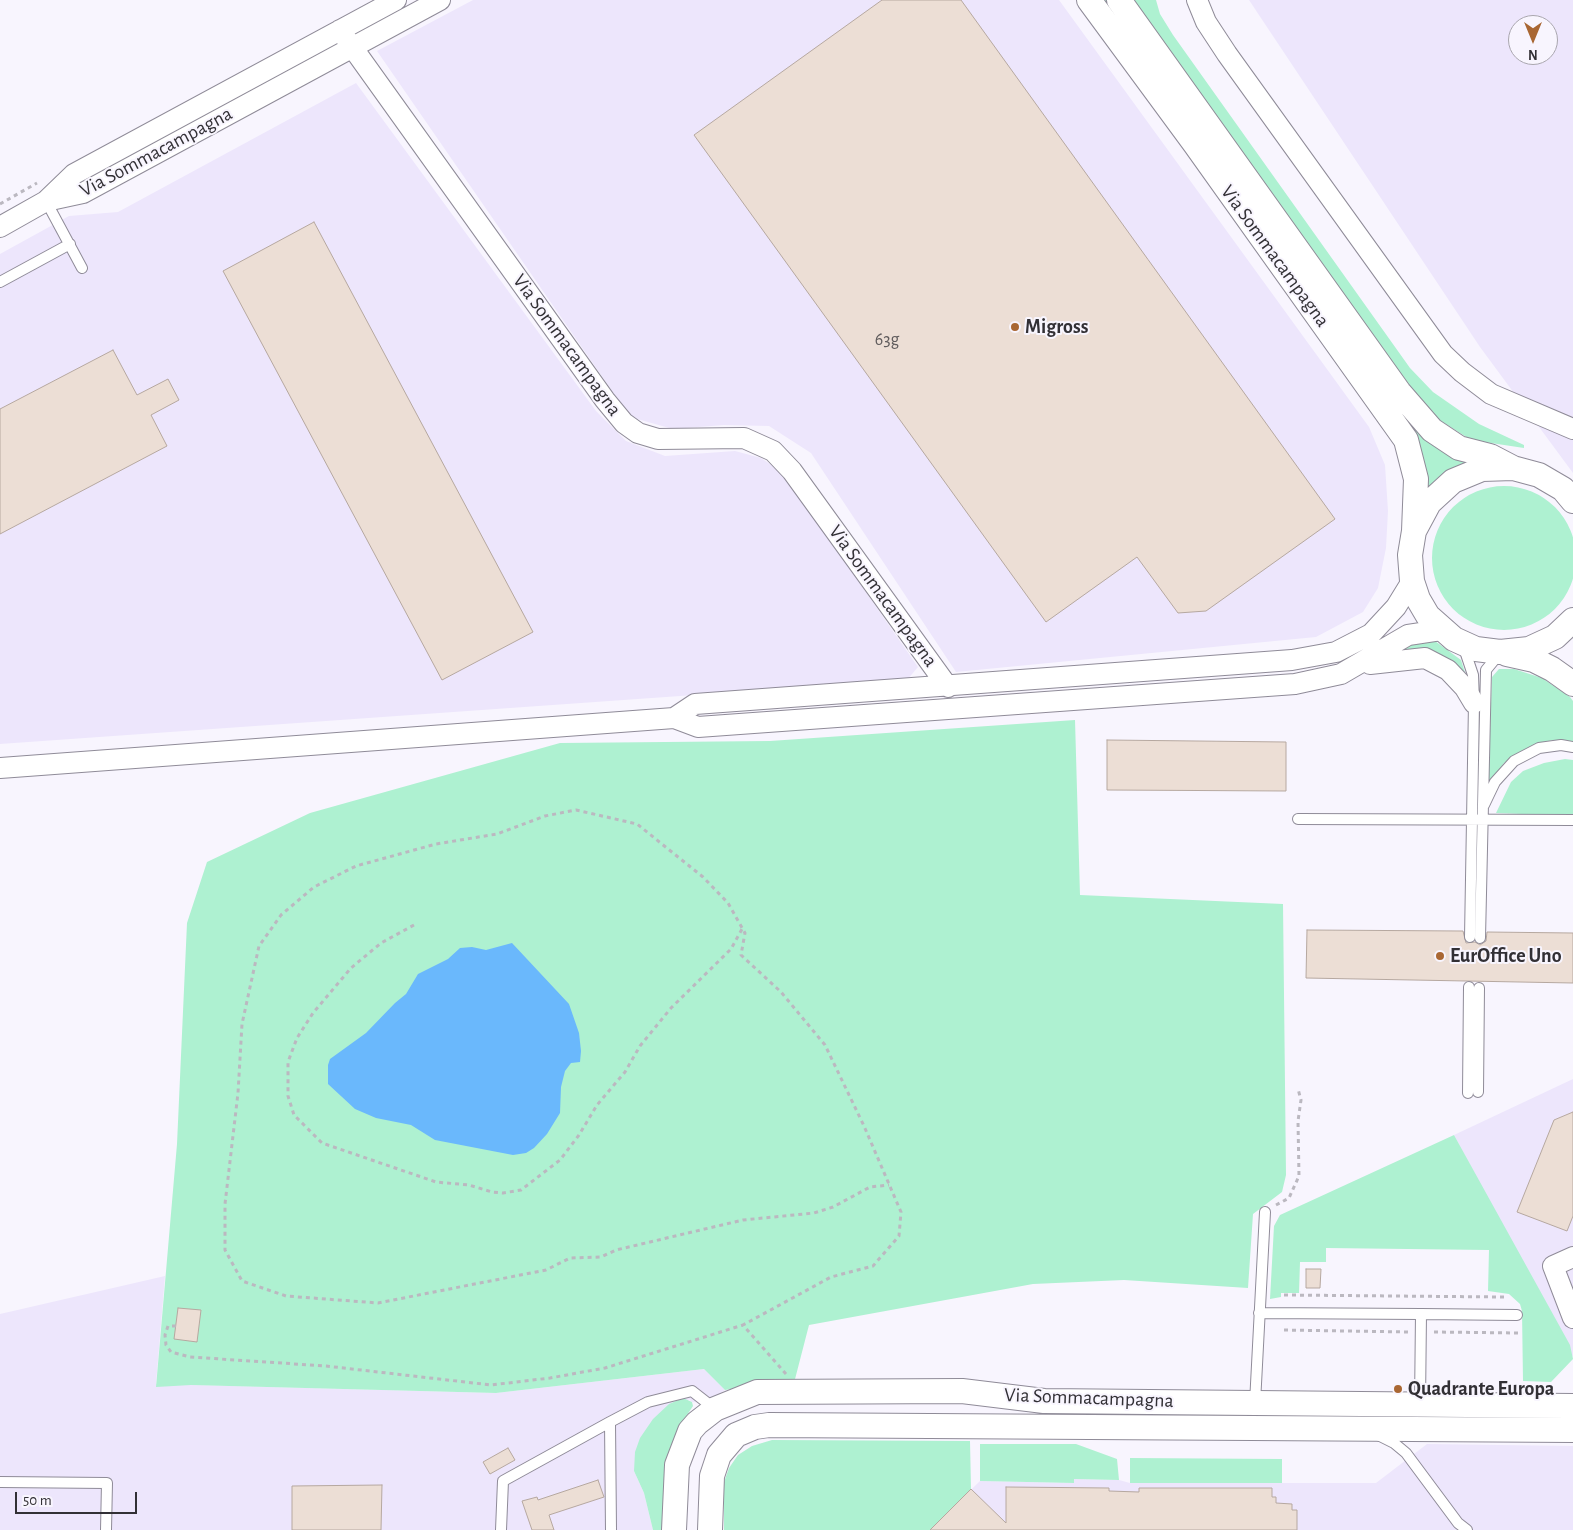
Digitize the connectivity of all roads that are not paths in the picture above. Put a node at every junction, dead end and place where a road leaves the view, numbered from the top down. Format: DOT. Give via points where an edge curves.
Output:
graph roads {
  1 [pos="396,0"];
  2 [pos="440,0"];
  3 [pos="1088,0"];
  4 [pos="1118,0"];
  5 [pos="1197,0"];
  6 [pos="340,30"];
  7 [pos="351,48"];
  8 [pos="46,201"];
  9 [pos="0,227"];
  10 [pos="70,244"];
  11 [pos="82,268"];
  12 [pos="0,282"];
  13 [pos="1573,429"];
  14 [pos="1513,468"];
  15 [pos="1573,501"];
  16 [pos="1414,530"];
  17 [pos="1412,581"];
  18 [pos="1573,620"];
  19 [pos="1448,634"];
  20 [pos="1500,652"];
  21 [pos="1356,667"];
  22 [pos="1573,684"];
  23 [pos="948,687"];
  24 [pos="1474,704"];
  25 [pos="674,718"];
  26 [pos="1573,747"];
  27 [pos="0,768"];
  28 [pos="1482,808"];
  29 [pos="1298,818"];
  30 [pos="1477,819"];
  31 [pos="1573,820"];
  32 [pos="1475,938"];
  33 [pos="1474,988"];
  34 [pos="1473,1092"];
  35 [pos="1264,1212"];
  36 [pos="1573,1257"];
  37 [pos="1259,1313"];
  38 [pos="1421,1314"];
  39 [pos="1517,1316"];
  40 [pos="1573,1318"];
  41 [pos="1255,1403"];
  42 [pos="1420,1404"];
  43 [pos="1573,1406"];
  44 [pos="715,1409"];
  45 [pos="610,1422"];
  46 [pos="1352,1430"];
  47 [pos="1573,1430"];
  48 [pos="0,1482"];
  49 [pos="106,1530"];
  50 [pos="502,1530"];
  51 [pos="611,1530"];
  52 [pos="674,1530"];
  53 [pos="710,1530"];
  54 [pos="1467,1530"];
  1 -- 6 [label="street, Via Sommacampagna"];
  2 -- 7 [label="street, Via Sommacampagna"];
  3 -- 16 [label="street, Via Sommacampagna" via="1406,440 1416,479"];
  4 -- 14 [label="street, Via Sommacampagna" via="1399,392 1432,430 1459,448 1490,456"];
  5 -- 13 [label="street" via="1206,22 1228,54 1443,354 1491,394"];
  6 -- 7 [label="street, Via Sommacampagna"];
  6 -- 8 [label="street, Via Sommacampagna" via="74,174"];
  7 -- 8 [label="street, Via Sommacampagna" via="83,194"];
  7 -- 23 [label="street, Via Sommacampagna" via="624,423 638,433 658,440 744,438 773,451 792,471"];
  8 -- 9 [label="street"];
  8 -- 10 [label="lane"];
  10 -- 11 [label="lane"];
  10 -- 12 [label="lane"];
  14 -- 15 [label="street, Via Sommacampagna" via="1539,475 1563,489"];
  14 -- 16 [label="street, Via Sommacampagna" via="1482,470 1453,482 1429,503"];
  16 -- 17 [label="street, Via Sommacampagna" via="1410,555"];
  17 -- 19 [label="street, Via Sommacampagna" via="1428,616"];
  17 -- 23 [label="street" via="1396,607 1371,634 1336,652 1292,660"];
  18 -- 20 [label="street, Via Sommacampagna" via="1555,637 1529,649"];
  19 -- 20 [label="street, Via Sommacampagna" via="1476,649"];
  19 -- 21 [label="street" via="1408,635"];
  19 -- 24 [label="lane" via="1463,646 1469,658"];
  20 -- 22 [label="street, Via Sommacampagna" via="1534,660"];
  20 -- 28 [label="lane" via="1486,670"];
  21 -- 24 [label="street" via="1425,658 1448,670 1465,688"];
  21 -- 25 [label="street" via="1341,674 1295,684 698,728"];
  23 -- 25 [label="street" via="695,704"];
  24 -- 30 [label="lane"];
  25 -- 27 [label="street"];
  26 -- 28 [label="lane" via="1539,748 1514,761 1495,782"];
  28 -- 30 [label="lane"];
  29 -- 30 [label="lane"];
  30 -- 31 [label="lane"];
  30 -- 32 [label="lane"];
  33 -- 34 [label="lane"];
  35 -- 37 [label="lane"];
  36 -- 40 [label="street" via="1554,1266"];
  37 -- 38 [label="lane"];
  37 -- 41 [label="lane"];
  38 -- 39 [label="lane"];
  38 -- 42 [label="lane"];
  41 -- 42 [label="street, Via Sommacampagna"];
  41 -- 44 [label="street, Via Sommacampagna" via="1044,1401 962,1391 788,1390 757,1392"];
  42 -- 43 [label="street, Via Sommacampagna"];
  44 -- 45 [label="lane" via="692,1391 648,1402"];
  44 -- 52 [label="street, Via Sommacampagna" via="690,1431 680,1453 675,1482"];
  45 -- 50 [label="lane" via="502,1481"];
  45 -- 51 [label="lane"];
  46 -- 47 [label="street, Via Sommacampagna"];
  46 -- 53 [label="street, Via Sommacampagna" via="762,1426 736,1436 719,1455 712,1476"];
  46 -- 54 [label="lane" via="1381,1436 1406,1453 1458,1523"];
  48 -- 49 [label="lane" via="107,1483"];
}
